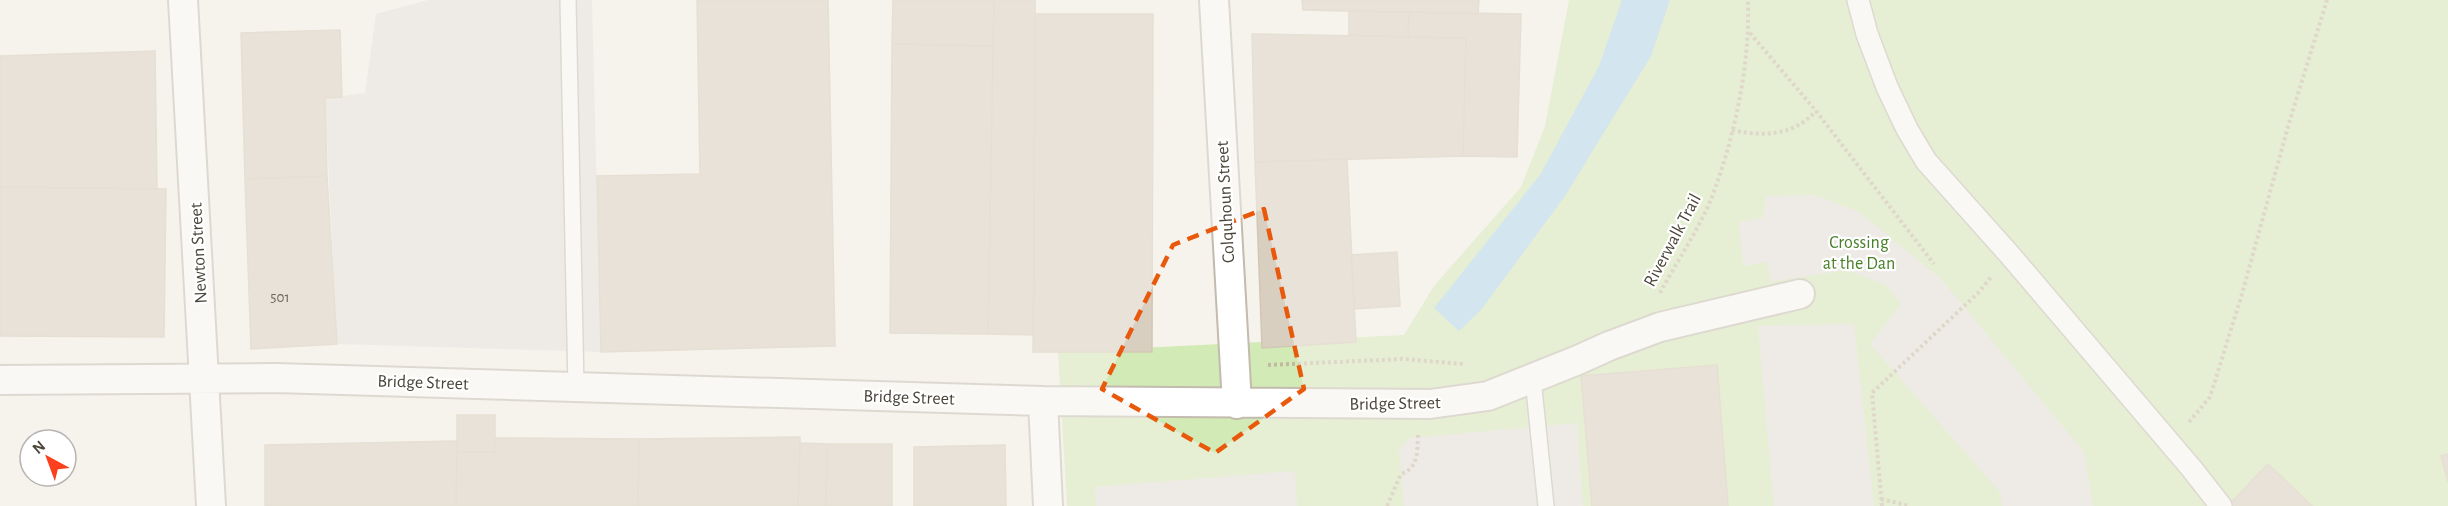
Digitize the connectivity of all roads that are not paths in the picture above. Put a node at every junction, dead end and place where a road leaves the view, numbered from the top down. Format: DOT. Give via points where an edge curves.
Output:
graph roads {
  1 [pos="183,0"];
  2 [pos="568,0"];
  3 [pos="1214,0"];
  4 [pos="1858,0"];
  5 [pos="1800,294"];
  6 [pos="205,378"];
  7 [pos="1533,379"];
  8 [pos="0,380"];
  9 [pos="576,387"];
  10 [pos="1043,401"];
  11 [pos="1237,404"];
  12 [pos="212,506"];
  13 [pos="1048,506"];
  14 [pos="1545,506"];
  15 [pos="2221,506"];
  1 -- 6 [label="street, Newton Street"];
  2 -- 9 [label="lane"];
  3 -- 11 [label="street, Colquhoun Street"];
  4 -- 15 [label="street" via="1887,87 1926,161"];
  5 -- 7 [label="street, Bridge Street" via="1660,327"];
  6 -- 8 [label="street, Bridge Street"];
  6 -- 9 [label="street, Bridge Street"];
  6 -- 12 [label="street, Newton Street"];
  7 -- 11 [label="street, Bridge Street" via="1488,396 1430,404"];
  7 -- 14 [label="lane"];
  9 -- 10 [label="street, Bridge Street"];
  10 -- 11 [label="street, Bridge Street"];
  10 -- 13 [label="street"];
}
